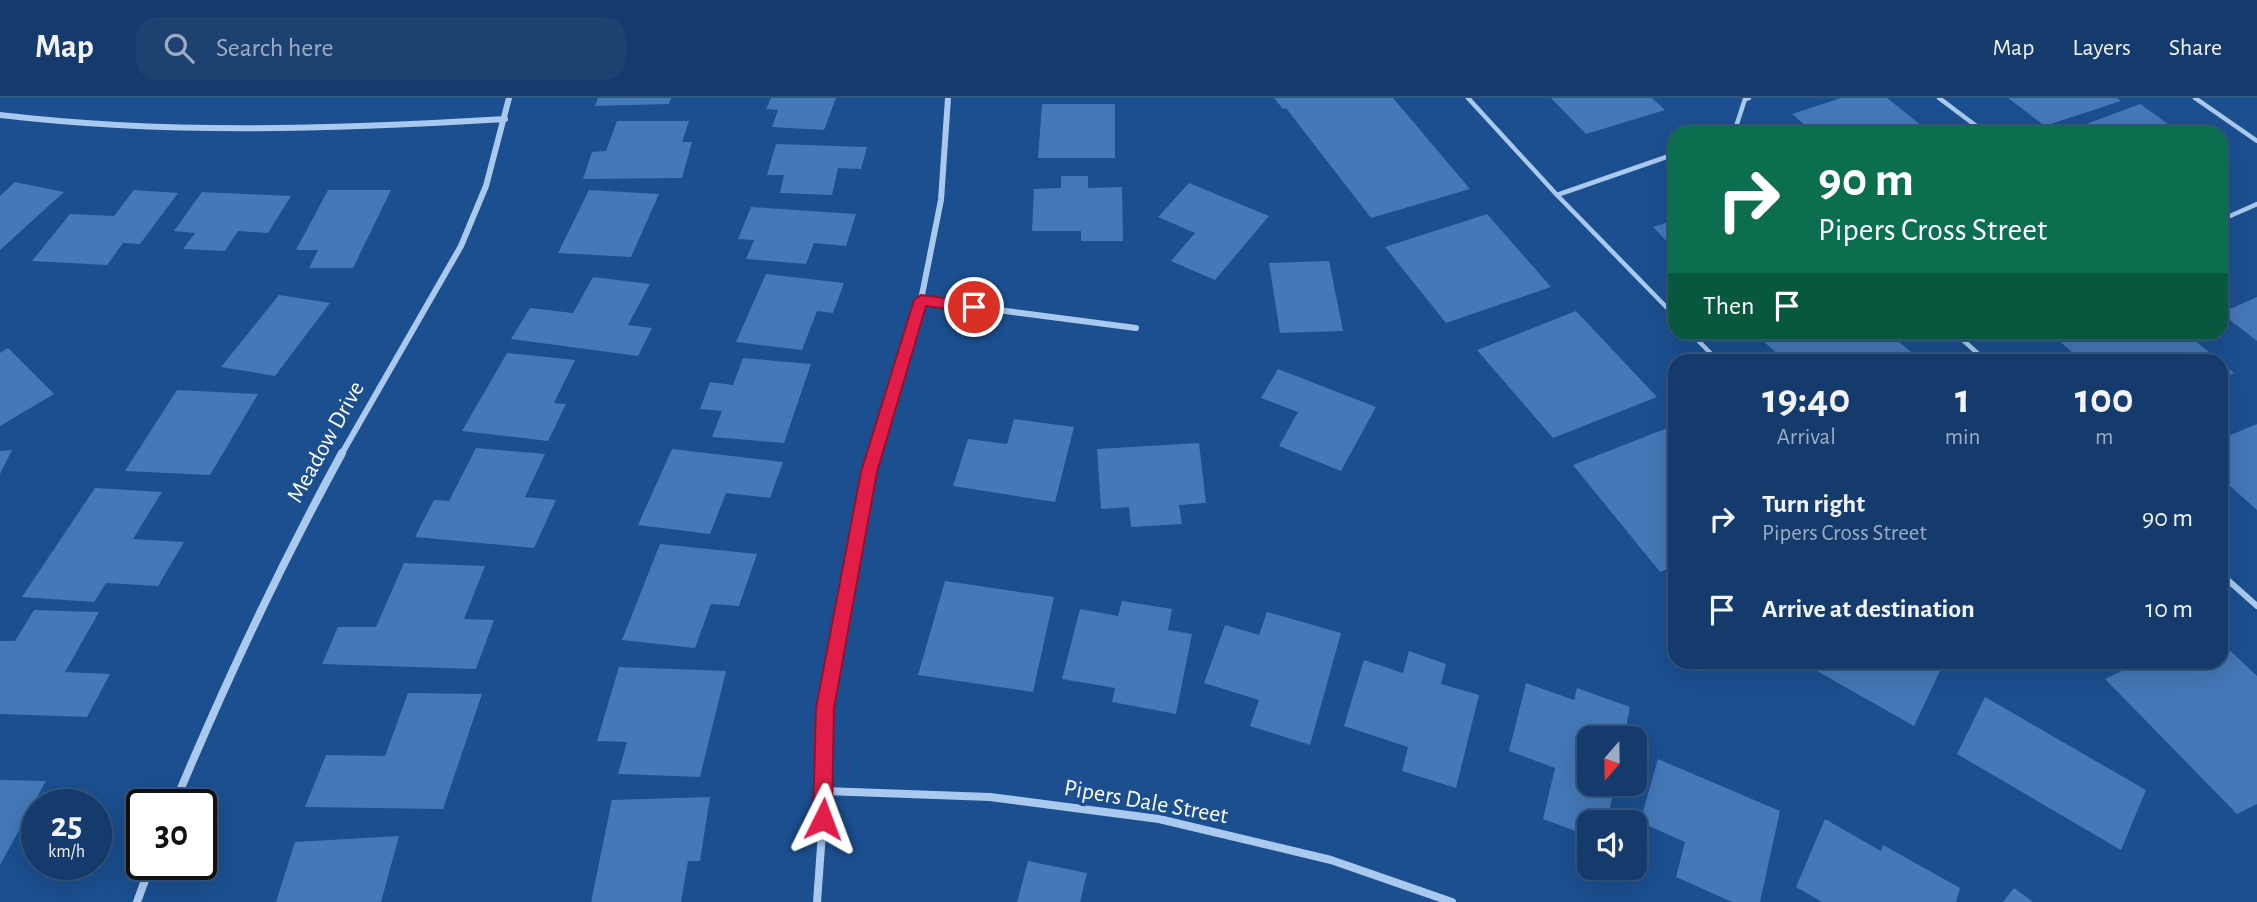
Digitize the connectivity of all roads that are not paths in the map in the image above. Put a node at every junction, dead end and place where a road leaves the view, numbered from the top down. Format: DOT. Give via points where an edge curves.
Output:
graph roads {
  1 [pos="509,98"];
  2 [pos="948,98"];
  3 [pos="1468,98"];
  4 [pos="1749,98"];
  5 [pos="1939,98"];
  6 [pos="2195,98"];
  7 [pos="0,115"];
  8 [pos="505,119"];
  9 [pos="1736,126"];
  10 [pos="1976,126"];
  11 [pos="2257,141"];
  12 [pos="1668,155"];
  13 [pos="1557,194"];
  14 [pos="2257,204"];
  15 [pos="2228,217"];
  16 [pos="921,300"];
  17 [pos="1668,309"];
  18 [pos="1136,328"];
  19 [pos="1698,340"];
  20 [pos="1963,340"];
  21 [pos="1711,354"];
  22 [pos="1978,354"];
  23 [pos="2228,580"];
  24 [pos="2257,606"];
  25 [pos="181,789"];
  26 [pos="825,791"];
  27 [pos="145,880"];
  28 [pos="137,902"];
  29 [pos="817,902"];
  30 [pos="1452,902"];
  1 -- 8 [label="street, Meadow Drive"];
  2 -- 16 [label="street" via="941,200"];
  3 -- 13 [label="lane"];
  4 -- 9 [label="lane"];
  5 -- 10 [label="lane"];
  6 -- 11 [label="lane"];
  7 -- 8 [label="street" via="158,128 338,129"];
  8 -- 25 [label="street, Meadow Drive" via="486,186 461,246 294,540 220,694"];
  12 -- 13 [label="lane"];
  13 -- 17 [label="lane"];
  14 -- 15 [label="lane"];
  16 -- 18 [label="street"];
  16 -- 26 [label="street" via="869,472 825,708"];
  19 -- 21 [label="lane"];
  20 -- 22 [label="lane"];
  23 -- 24 [label="lane"];
  26 -- 29 [label="street"];
  26 -- 30 [label="street, Pipers Dale Street" via="990,797 1159,819 1331,860"];
  27 -- 28 [label="street"];
}
